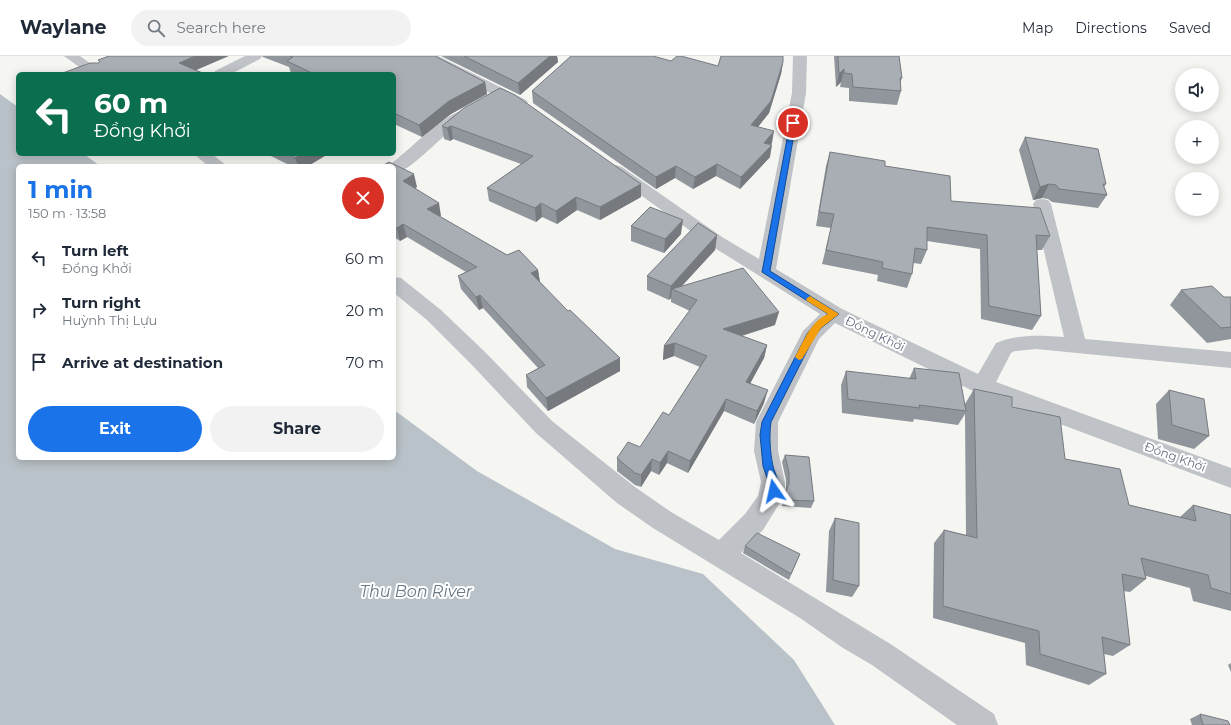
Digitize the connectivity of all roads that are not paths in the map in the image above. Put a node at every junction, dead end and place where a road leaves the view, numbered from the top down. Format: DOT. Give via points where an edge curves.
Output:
graph roads {
  1 [pos="71,56"];
  2 [pos="255,56"];
  3 [pos="428,56"];
  4 [pos="800,56"];
  5 [pos="95,72"];
  6 [pos="224,72"];
  7 [pos="501,94"];
  8 [pos="530,103"];
  9 [pos="205,156"];
  10 [pos="606,163"];
  11 [pos="216,164"];
  12 [pos="396,167"];
  13 [pos="1042,204"];
  14 [pos="766,272"];
  15 [pos="396,285"];
  16 [pos="835,314"];
  17 [pos="1076,346"];
  18 [pos="1231,360"];
  19 [pos="983,386"];
  20 [pos="1231,478"];
  21 [pos="721,556"];
  22 [pos="983,725"];
  1 -- 5 [label="street"];
  2 -- 6 [label="street"];
  3 -- 7 [label="street"];
  4 -- 14 [label="street" via="799,93"];
  7 -- 8 [label="street"];
  7 -- 12 [label="street" via="457,118"];
  9 -- 11 [label="street"];
  10 -- 14 [label="street, Đồng Khởi" via="716,241"];
  13 -- 17 [label="street"];
  14 -- 16 [label="street, Đồng Khởi"];
  15 -- 21 [label="street" via="434,315 544,427 597,472 662,520"];
  16 -- 19 [label="street, Đồng Khởi"];
  16 -- 21 [label="street" via="828,317 810,336 767,422 764,435 774,491 761,514"];
  17 -- 18 [label="street"];
  17 -- 19 [label="street" via="1036,342 1003,348"];
  19 -- 20 [label="street, Đồng Khởi"];
  21 -- 22 [label="street" via="882,655"];
}
